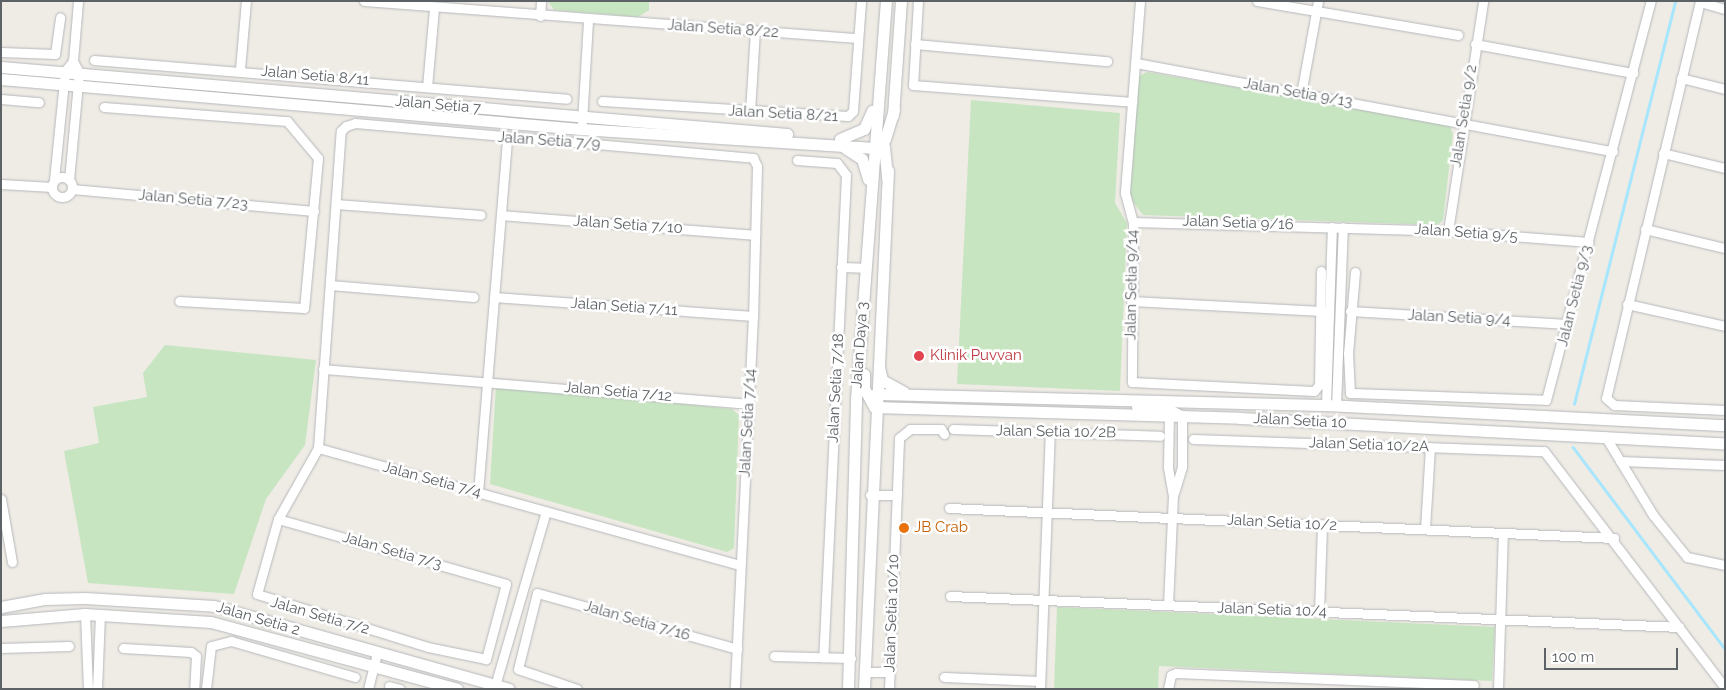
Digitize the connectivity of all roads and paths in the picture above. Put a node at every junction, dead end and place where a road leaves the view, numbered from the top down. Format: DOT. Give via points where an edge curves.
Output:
graph roads {
  1 [pos="78,1"];
  2 [pos="246,1"];
  3 [pos="364,1"];
  4 [pos="541,1"];
  5 [pos="861,1"];
  6 [pos="886,1"];
  7 [pos="901,1"];
  8 [pos="918,1"];
  9 [pos="1140,1"];
  10 [pos="1257,1"];
  11 [pos="1318,1"];
  12 [pos="1483,1"];
  13 [pos="1651,1"];
  14 [pos="1700,2"];
  15 [pos="434,8"];
  16 [pos="1725,9"];
  17 [pos="1316,12"];
  18 [pos="540,16"];
  19 [pos="60,18"];
  20 [pos="588,20"];
  21 [pos="755,31"];
  22 [pos="1458,35"];
  23 [pos="858,38"];
  24 [pos="914,44"];
  25 [pos="1475,44"];
  26 [pos="1,52"];
  27 [pos="94,60"];
  28 [pos="73,61"];
  29 [pos="1107,61"];
  30 [pos="1136,64"];
  31 [pos="1,67"];
  32 [pos="240,69"];
  33 [pos="65,71"];
  34 [pos="79,72"];
  35 [pos="1633,72"];
  36 [pos="1681,78"];
  37 [pos="1,79"];
  38 [pos="64,84"];
  39 [pos="78,86"];
  40 [pos="427,87"];
  41 [pos="1725,89"];
  42 [pos="878,92"];
  43 [pos="1301,94"];
  44 [pos="1,98"];
  45 [pos="566,99"];
  46 [pos="602,101"];
  47 [pos="39,102"];
  48 [pos="1132,102"];
  49 [pos="104,107"];
  50 [pos="894,109"];
  51 [pos="61,110"];
  52 [pos="76,111"];
  53 [pos="750,112"];
  54 [pos="582,124"];
  55 [pos="1461,124"];
  56 [pos="507,138"];
  57 [pos="840,142"];
  58 [pos="876,144"];
  59 [pos="1613,151"];
  60 [pos="1663,153"];
  61 [pos="753,158"];
  62 [pos="797,160"];
  63 [pos="1725,168"];
  64 [pos="887,178"];
  65 [pos="1,184"];
  66 [pos="53,184"];
  67 [pos="70,185"];
  68 [pos="870,193"];
  69 [pos="336,204"];
  70 [pos="314,210"];
  71 [pos="481,215"];
  72 [pos="501,215"];
  73 [pos="1133,222"];
  74 [pos="1332,226"];
  75 [pos="1343,227"];
  76 [pos="1645,229"];
  77 [pos="1448,231"];
  78 [pos="755,235"];
  79 [pos="1589,242"];
  80 [pos="1725,248"];
  81 [pos="841,267"];
  82 [pos="864,268"];
  83 [pos="1321,271"];
  84 [pos="1355,272"];
  85 [pos="330,285"];
  86 [pos="474,297"];
  87 [pos="494,297"];
  88 [pos="179,301"];
  89 [pos="1131,301"];
  90 [pos="1627,304"];
  91 [pos="1322,311"];
  92 [pos="1350,311"];
  93 [pos="753,316"];
  94 [pos="1568,324"];
  95 [pos="1725,326"];
  96 [pos="862,333"];
  97 [pos="878,340"];
  98 [pos="323,369"];
  99 [pos="488,380"];
  100 [pos="916,395"];
  101 [pos="1095,398"];
  102 [pos="872,400"];
  103 [pos="1250,403"];
  104 [pos="749,404"];
  105 [pos="1331,407"];
  106 [pos="915,408"];
  107 [pos="1725,410"];
  108 [pos="1176,416"];
  109 [pos="1240,418"];
  110 [pos="1725,425"];
  111 [pos="1413,428"];
  112 [pos="953,429"];
  113 [pos="1050,432"];
  114 [pos="944,434"];
  115 [pos="1160,436"];
  116 [pos="1605,436"];
  117 [pos="1193,439"];
  118 [pos="1725,443"];
  119 [pos="873,447"];
  120 [pos="1430,447"];
  121 [pos="318,448"];
  122 [pos="1620,461"];
  123 [pos="1725,464"];
  124 [pos="856,469"];
  125 [pos="478,493"];
  126 [pos="870,495"];
  127 [pos="897,496"];
  128 [pos="1173,496"];
  129 [pos="1,499"];
  130 [pos="949,508"];
  131 [pos="546,511"];
  132 [pos="1047,512"];
  133 [pos="1172,518"];
  134 [pos="278,519"];
  135 [pos="1322,524"];
  136 [pos="1425,529"];
  137 [pos="1504,533"];
  138 [pos="1614,538"];
  139 [pos="4,540"];
  140 [pos="12,562"];
  141 [pos="1725,564"];
  142 [pos="740,565"];
  143 [pos="950,596"];
  144 [pos="58,598"];
  145 [pos="128,599"];
  146 [pos="1043,600"];
  147 [pos="1168,606"];
  148 [pos="1,608"];
  149 [pos="92,612"];
  150 [pos="1319,612"];
  151 [pos="1500,620"];
  152 [pos="1,621"];
  153 [pos="1679,627"];
  154 [pos="69,646"];
  155 [pos="1,648"];
  156 [pos="85,648"];
  157 [pos="123,648"];
  158 [pos="101,649"];
  159 [pos="737,650"];
  160 [pos="377,652"];
  161 [pos="774,656"];
  162 [pos="823,657"];
  163 [pos="851,658"];
  164 [pos="481,661"];
  165 [pos="374,666"];
  166 [pos="865,672"];
  167 [pos="890,672"];
  168 [pos="355,678"];
  169 [pos="944,678"];
  170 [pos="1340,684"];
  171 [pos="1040,685"];
  172 [pos="1474,685"];
  173 [pos="389,686"];
  174 [pos="494,687"];
  175 [pos="1725,688"];
  176 [pos="88,689"];
  177 [pos="97,689"];
  178 [pos="194,689"];
  179 [pos="206,689"];
  180 [pos="368,689"];
  181 [pos="400,689"];
  182 [pos="458,689"];
  183 [pos="509,689"];
  184 [pos="577,689"];
  185 [pos="735,689"];
  186 [pos="848,689"];
  187 [pos="862,689"];
  188 [pos="889,689"];
  189 [pos="1168,689"];
  190 [pos="1498,689"];
  1 -- 28 [label="street"];
  2 -- 32 [label="street"];
  3 -- 15 [label="street, Jalan Setia 8/22"];
  4 -- 18 [label="street"];
  5 -- 23 [label="street, Jalan Setia 8/21"];
  6 -- 42 [label="street, Jalan Daya 3"];
  7 -- 50 [label="street, Jalan Daya 3"];
  8 -- 24 [label="street"];
  9 -- 30 [label="street, Jalan Setia 9/14"];
  10 -- 17 [label="street"];
  11 -- 17 [label="street"];
  12 -- 25 [label="street, Jalan Setia 9/2"];
  13 -- 35 [label="street, Jalan Setia 9/3"];
  14 -- 16 [label="street"];
  14 -- 36 [label="street"];
  15 -- 18 [label="street, Jalan Setia 8/22"];
  15 -- 40 [label="street"];
  17 -- 22 [label="street"];
  17 -- 43 [label="street"];
  18 -- 20 [label="street, Jalan Setia 8/22"];
  19 -- 26 [label="street" via="55,54"];
  20 -- 21 [label="street, Jalan Setia 8/22"];
  20 -- 54 [label="street"];
  21 -- 23 [label="street, Jalan Setia 8/22"];
  21 -- 53 [label="street"];
  23 -- 53 [label="street, Jalan Setia 8/21" via="852,111 848,116"];
  24 -- 29 [label="street"];
  24 -- 48 [label="street" via="913,85"];
  25 -- 35 [label="street"];
  25 -- 55 [label="street, Jalan Setia 9/2"];
  27 -- 32 [label="street, Jalan Setia 8/11"];
  28 -- 33 [label="street"];
  28 -- 34 [label="street"];
  30 -- 43 [label="street, Jalan Setia 9/13"];
  30 -- 48 [label="street, Jalan Setia 9/14"];
  31 -- 33 [label="street, Jalan Setia 7"];
  32 -- 40 [label="street, Jalan Setia 8/11"];
  33 -- 34 [label="street, Jalan Setia 7"];
  33 -- 38 [label="street"];
  34 -- 39 [label="street"];
  34 -- 54 [label="street, Jalan Setia 7"];
  35 -- 59 [label="street, Jalan Setia 9/3"];
  36 -- 41 [label="street"];
  36 -- 60 [label="street"];
  37 -- 38 [label="street, Jalan Setia 7"];
  38 -- 39 [label="street, Jalan Setia 7"];
  38 -- 51 [label="street"];
  39 -- 52 [label="street"];
  39 -- 54 [label="street, Jalan Setia 7"];
  40 -- 45 [label="street, Jalan Setia 8/11"];
  42 -- 57 [label="street" via="864,129"];
  42 -- 58 [label="street, Jalan Daya 3"];
  43 -- 55 [label="street, Jalan Setia 9/13"];
  44 -- 47 [label="street"];
  46 -- 53 [label="street, Jalan Setia 8/21"];
  48 -- 73 [label="street, Jalan Setia 9/14" via="1125,193"];
  49 -- 70 [label="street" via="287,120 319,161"];
  50 -- 58 [label="street"];
  50 -- 64 [label="street, Jalan Daya 3"];
  51 -- 52 [label="street"];
  51 -- 66 [label="street"];
  52 -- 67 [label="street"];
  54 -- 57 [label="street, Jalan Setia 7"];
  55 -- 59 [label="street, Jalan Setia 9/13"];
  55 -- 77 [label="street, Jalan Setia 9/2"];
  56 -- 61 [label="street, Jalan Setia 7/9"];
  56 -- 69 [label="street, Jalan Setia 7/9" via="355,123 346,126 341,131"];
  56 -- 72 [label="street"];
  57 -- 58 [label="street, Jalan Setia 7"];
  57 -- 68 [label="street" via="862,159"];
  58 -- 64 [label="street"];
  58 -- 68 [label="street, Jalan Daya 3"];
  59 -- 79 [label="street, Jalan Setia 9/3"];
  60 -- 63 [label="street"];
  60 -- 76 [label="street"];
  61 -- 78 [label="street, Jalan Setia 7/14" via="757,166"];
  62 -- 81 [label="street, Jalan Setia 7/18" via="832,162 844,170"];
  64 -- 97 [label="street, Jalan Daya 3"];
  65 -- 66 [label="street"];
  66 -- 67 [label="street"];
  66 -- 67 [label="street" via="59,197"];
  67 -- 70 [label="street, Jalan Setia 7/23"];
  68 -- 82 [label="street, Jalan Daya 3"];
  69 -- 71 [label="street"];
  69 -- 85 [label="street"];
  70 -- 88 [label="street" via="304,308"];
  72 -- 78 [label="street, Jalan Setia 7/10"];
  72 -- 87 [label="street"];
  73 -- 74 [label="street, Jalan Setia 9/16"];
  73 -- 89 [label="street, Jalan Setia 9/14"];
  74 -- 75 [label="street, Jalan Setia 9/16"];
  74 -- 105 [label="street"];
  75 -- 77 [label="street, Jalan Setia 9/5"];
  75 -- 105 [label="street"];
  76 -- 80 [label="street"];
  76 -- 90 [label="street"];
  77 -- 79 [label="street, Jalan Setia 9/5"];
  78 -- 93 [label="street, Jalan Setia 7/14"];
  79 -- 94 [label="street, Jalan Setia 9/3"];
  81 -- 82 [label="street"];
  81 -- 162 [label="street, Jalan Setia 7/18"];
  82 -- 96 [label="street, Jalan Daya 3"];
  83 -- 91 [label="street"];
  84 -- 92 [label="street"];
  85 -- 86 [label="street"];
  85 -- 98 [label="street"];
  87 -- 93 [label="street, Jalan Setia 7/11"];
  87 -- 99 [label="street"];
  89 -- 91 [label="street"];
  89 -- 91 [label="street, Jalan Setia 9/14" via="1132,382 1318,389"];
  90 -- 95 [label="street"];
  90 -- 107 [label="street" via="1608,402"];
  92 -- 94 [label="street, Jalan Setia 9/4"];
  92 -- 94 [label="street, Jalan Setia 9/3" via="1350,393 1546,400"];
  93 -- 104 [label="street, Jalan Setia 7/14"];
  96 -- 102 [label="street"];
  96 -- 124 [label="street, Jalan Daya 3"];
  97 -- 100 [label="street" via="882,380 891,388"];
  97 -- 102 [label="street, Jalan Daya 3"];
  98 -- 99 [label="street, Jalan Setia 7/12"];
  98 -- 121 [label="street"];
  99 -- 104 [label="street, Jalan Setia 7/12"];
  99 -- 125 [label="street"];
  100 -- 101 [label="street, Jalan Setia 10"];
  100 -- 102 [label="street, Jalan Setia 10"];
  101 -- 103 [label="street, Jalan Setia 10"];
  101 -- 108 [label="street" via="1112,405 1165,408"];
  102 -- 106 [label="street, Jalan Setia 10"];
  102 -- 119 [label="street, Jalan Daya 3"];
  102 -- 124 [label="street" via="864,406"];
  103 -- 105 [label="street, Jalan Setia 10"];
  103 -- 108 [label="street" via="1230,410"];
  104 -- 142 [label="street, Jalan Setia 7/14"];
  105 -- 109 [label="street" via="1316,416"];
  105 -- 110 [label="street, Jalan Setia 10"];
  105 -- 111 [label="street" via="1352,420"];
  106 -- 108 [label="street, Jalan Setia 10"];
  106 -- 119 [label="street" via="888,413 878,422"];
  108 -- 109 [label="street, Jalan Setia 10"];
  108 -- 128 [label="street" via="1168,468"];
  108 -- 128 [label="street" via="1182,467"];
  109 -- 111 [label="street, Jalan Setia 10"];
  111 -- 116 [label="street, Jalan Setia 10"];
  112 -- 113 [label="street, Jalan Setia 10/2B"];
  113 -- 115 [label="street, Jalan Setia 10/2B"];
  113 -- 132 [label="street"];
  114 -- 127 [label="street, Jalan Setia 10/10" via="941,429 903,432"];
  116 -- 118 [label="street, Jalan Setia 10"];
  116 -- 122 [label="street"];
  117 -- 120 [label="street, Jalan Setia 10/2A"];
  119 -- 126 [label="street, Jalan Daya 3"];
  120 -- 136 [label="street"];
  120 -- 138 [label="street, Jalan Setia 10/2A" via="1544,451"];
  121 -- 125 [label="street, Jalan Setia 7/4"];
  121 -- 134 [label="street, Jalan Setia 7/2"];
  122 -- 123 [label="street"];
  122 -- 141 [label="street" via="1687,558"];
  124 -- 163 [label="street, Jalan Daya 3"];
  125 -- 131 [label="street, Jalan Setia 7/4"];
  126 -- 127 [label="street"];
  126 -- 166 [label="street, Jalan Daya 3"];
  127 -- 167 [label="street, Jalan Setia 10/10"];
  128 -- 133 [label="street"];
  129 -- 139 [label="street"];
  130 -- 132 [label="street, Jalan Setia 10/2"];
  131 -- 142 [label="street, Jalan Setia 7/4"];
  131 -- 174 [label="street"];
  132 -- 133 [label="street, Jalan Setia 10/2"];
  132 -- 146 [label="street"];
  133 -- 135 [label="street, Jalan Setia 10/2"];
  133 -- 147 [label="street"];
  134 -- 164 [label="street, Jalan Setia 7/2" via="256,588 260,598"];
  134 -- 164 [label="street, Jalan Setia 7/3" via="506,584 490,653"];
  135 -- 136 [label="street, Jalan Setia 10/2"];
  135 -- 150 [label="street"];
  136 -- 137 [label="street, Jalan Setia 10/2"];
  137 -- 138 [label="street, Jalan Setia 10/2"];
  137 -- 151 [label="street"];
  138 -- 153 [label="street"];
  139 -- 140 [label="street"];
  142 -- 159 [label="street, Jalan Setia 7/14"];
  143 -- 146 [label="street, Jalan Setia 10/4"];
  144 -- 145 [label="street, Jalan Setia 2"];
  144 -- 148 [label="street, Jalan Setia 2"];
  144 -- 149 [label="street"];
  145 -- 149 [label="street"];
  145 -- 160 [label="street, Jalan Setia 2" via="214,606"];
  146 -- 147 [label="street, Jalan Setia 10/4"];
  146 -- 171 [label="street"];
  147 -- 150 [label="street, Jalan Setia 10/4"];
  149 -- 152 [label="street, Jalan Setia 2"];
  149 -- 156 [label="street"];
  149 -- 158 [label="street"];
  149 -- 165 [label="street, Jalan Setia 2" via="210,622"];
  150 -- 151 [label="street, Jalan Setia 10/4"];
  151 -- 153 [label="street, Jalan Setia 10/4"];
  151 -- 190 [label="street"];
  153 -- 175 [label="street"];
  154 -- 155 [label="street"];
  156 -- 158 [label="street"];
  156 -- 176 [label="street"];
  157 -- 178 [label="street" via="191,652 196,656"];
  158 -- 177 [label="street"];
  159 -- 184 [label="street, Jalan Setia 7/16" via="537,593 518,670"];
  159 -- 185 [label="street, Jalan Setia 7/14"];
  160 -- 165 [label="street"];
  160 -- 174 [label="street, Jalan Setia 2"];
  161 -- 162 [label="street"];
  162 -- 163 [label="street"];
  163 -- 186 [label="street, Jalan Daya 3"];
  165 -- 180 [label="street"];
  165 -- 182 [label="street, Jalan Setia 2"];
  166 -- 167 [label="street"];
  166 -- 187 [label="street, Jalan Daya 3"];
  167 -- 188 [label="street, Jalan Setia 10/10"];
  168 -- 179 [label="street" via="231,641 211,646 207,654"];
  169 -- 171 [label="street"];
  170 -- 172 [label="street"];
  170 -- 189 [label="street" via="1171,675"];
  173 -- 181 [label="street"];
  174 -- 183 [label="street, Jalan Setia 2"];
}
